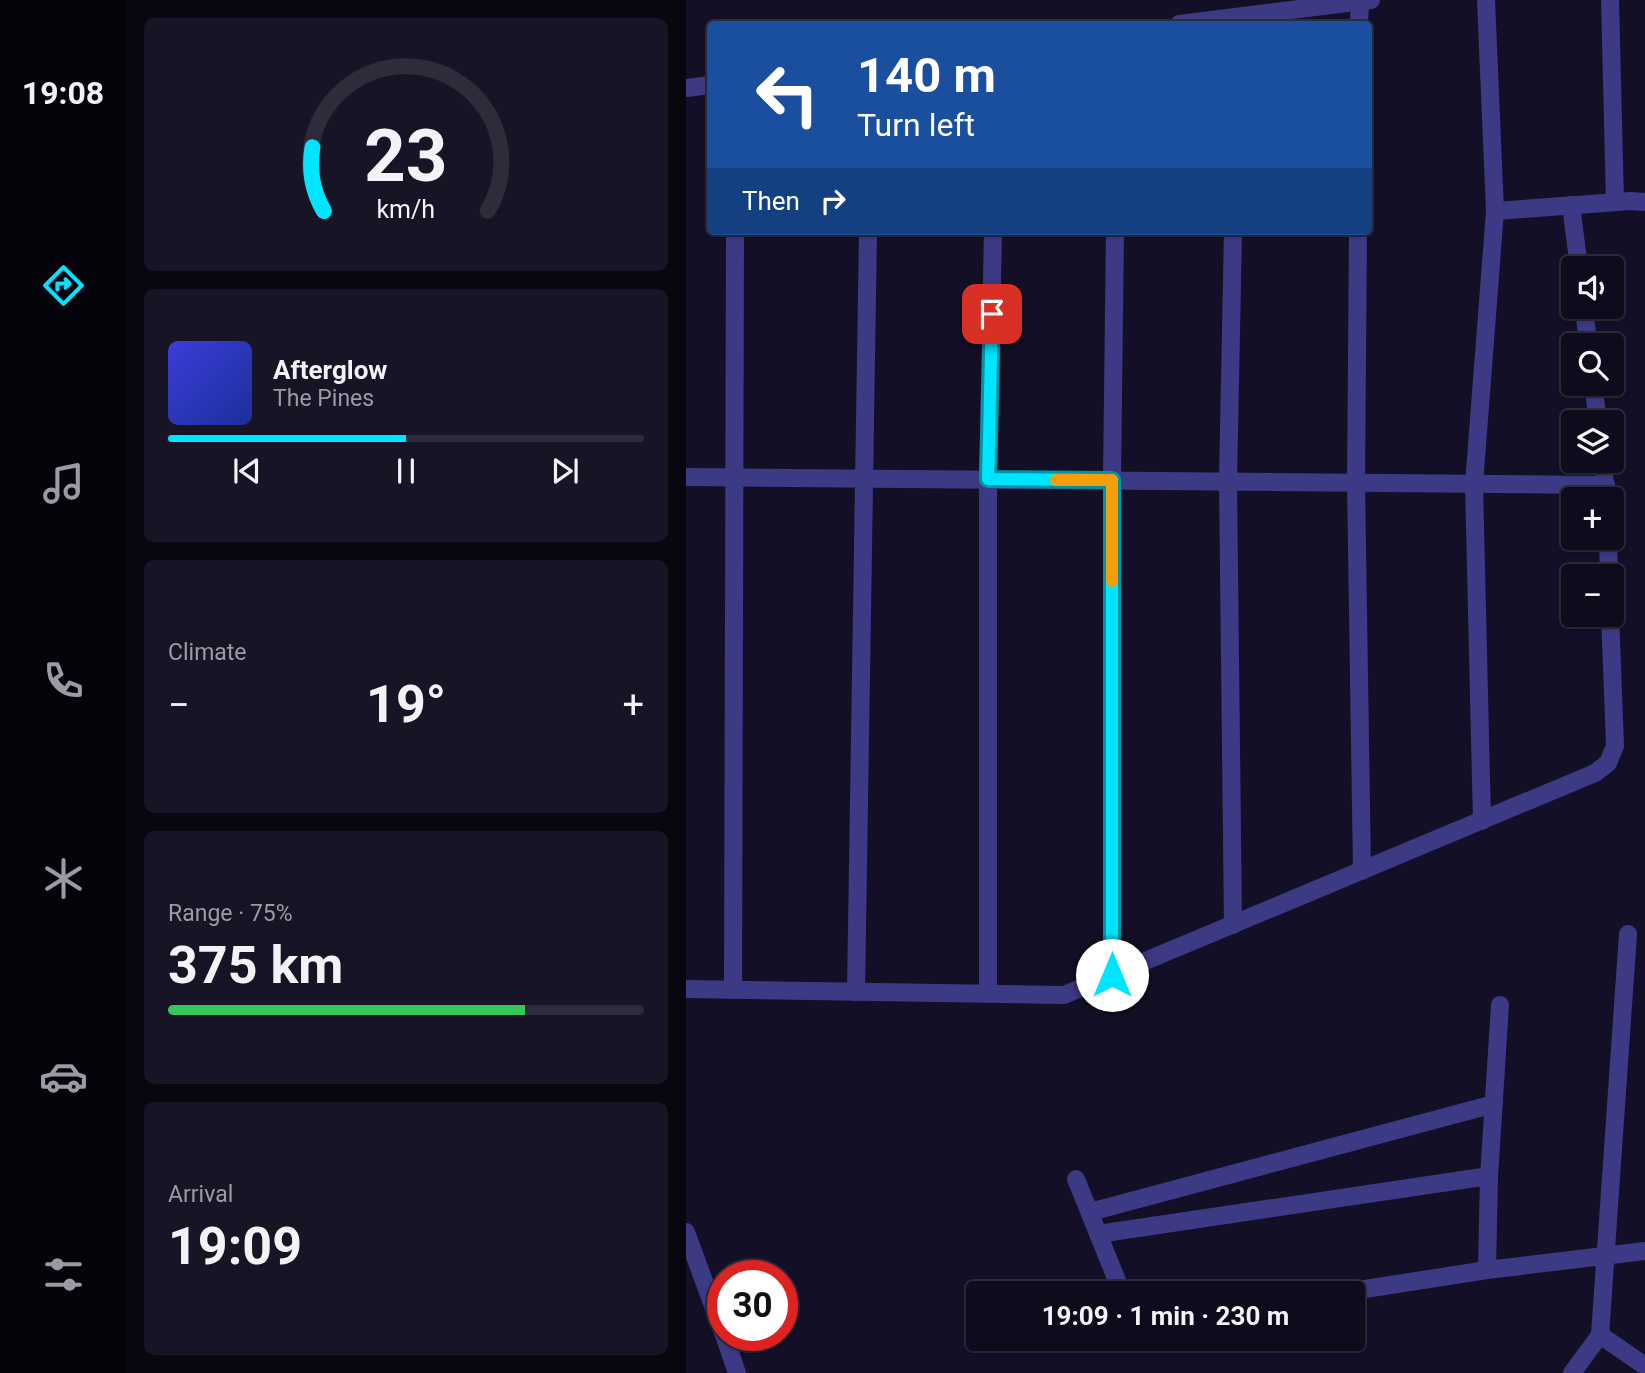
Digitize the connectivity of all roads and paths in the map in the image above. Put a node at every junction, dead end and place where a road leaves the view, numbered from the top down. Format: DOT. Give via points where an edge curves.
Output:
graph roads {
  1 [pos="1486,0"];
  2 [pos="1610,0"];
  3 [pos="1365,1"];
  4 [pos="1238,21"];
  5 [pos="1360,21"];
  6 [pos="707,85"];
  7 [pos="686,88"];
  8 [pos="1615,202"];
  9 [pos="1645,202"];
  10 [pos="1571,205"];
  11 [pos="1495,211"];
  12 [pos="735,235"];
  13 [pos="867,235"];
  14 [pos="993,235"];
  15 [pos="1115,235"];
  16 [pos="1233,235"];
  17 [pos="1358,235"];
  18 [pos="1577,256"];
  19 [pos="686,477"];
  20 [pos="734,477"];
  21 [pos="863,478"];
  22 [pos="988,479"];
  23 [pos="1112,480"];
  24 [pos="1228,481"];
  25 [pos="1356,482"];
  26 [pos="1474,484"];
  27 [pos="1561,489"];
  28 [pos="1610,627"];
  29 [pos="1482,821"];
  30 [pos="1362,871"];
  31 [pos="1233,925"];
  32 [pos="1628,934"];
  33 [pos="1112,975"];
  34 [pos="686,989"];
  35 [pos="733,990"];
  36 [pos="856,992"];
  37 [pos="988,994"];
  38 [pos="1500,1005"];
  39 [pos="1494,1104"];
  40 [pos="1489,1176"];
  41 [pos="1076,1179"];
  42 [pos="1090,1212"];
  43 [pos="686,1232"];
  44 [pos="1098,1234"];
  45 [pos="1645,1251"];
  46 [pos="1607,1255"];
  47 [pos="1487,1270"];
  48 [pos="1117,1281"];
  49 [pos="1365,1289"];
  50 [pos="707,1290"];
  51 [pos="1600,1335"];
  52 [pos="729,1351"];
  53 [pos="1645,1366"];
  54 [pos="737,1373"];
  55 [pos="1572,1373"];
  1 -- 11 [label="street"];
  2 -- 8 [label="street"];
  3 -- 4 [label="street"];
  3 -- 5 [label="street"];
  6 -- 7 [label="street"];
  8 -- 9 [label="street"];
  8 -- 10 [label="street"];
  10 -- 11 [label="street"];
  10 -- 18 [label="street"];
  11 -- 26 [label="street"];
  12 -- 20 [label="street"];
  13 -- 21 [label="street"];
  14 -- 22 [label="street"];
  15 -- 23 [label="street"];
  16 -- 24 [label="street"];
  17 -- 25 [label="street"];
  19 -- 20 [label="street"];
  20 -- 21 [label="street"];
  20 -- 35 [label="street"];
  21 -- 22 [label="street"];
  21 -- 36 [label="street"];
  22 -- 23 [label="street"];
  22 -- 37 [label="street"];
  23 -- 24 [label="street"];
  23 -- 33 [label="street"];
  24 -- 25 [label="street"];
  24 -- 31 [label="street"];
  25 -- 26 [label="street"];
  25 -- 30 [label="street"];
  26 -- 27 [label="street"];
  26 -- 29 [label="street"];
  28 -- 29 [label="street" via="1615,746 1608,763 1595,773"];
  29 -- 30 [label="street"];
  30 -- 31 [label="street"];
  31 -- 33 [label="street"];
  32 -- 46 [label="street"];
  33 -- 37 [label="street" via="1064,995"];
  34 -- 35 [label="street"];
  35 -- 36 [label="street"];
  36 -- 37 [label="street"];
  38 -- 39 [label="street"];
  39 -- 40 [label="street"];
  39 -- 42 [label="street"];
  40 -- 44 [label="street"];
  40 -- 47 [label="street"];
  41 -- 42 [label="street"];
  42 -- 44 [label="street"];
  43 -- 50 [label="street"];
  44 -- 48 [label="street"];
  45 -- 46 [label="street"];
  46 -- 47 [label="street"];
  46 -- 51 [label="street"];
  47 -- 49 [label="street"];
  51 -- 53 [label="street"];
  51 -- 55 [label="street"];
  52 -- 54 [label="street"];
}
